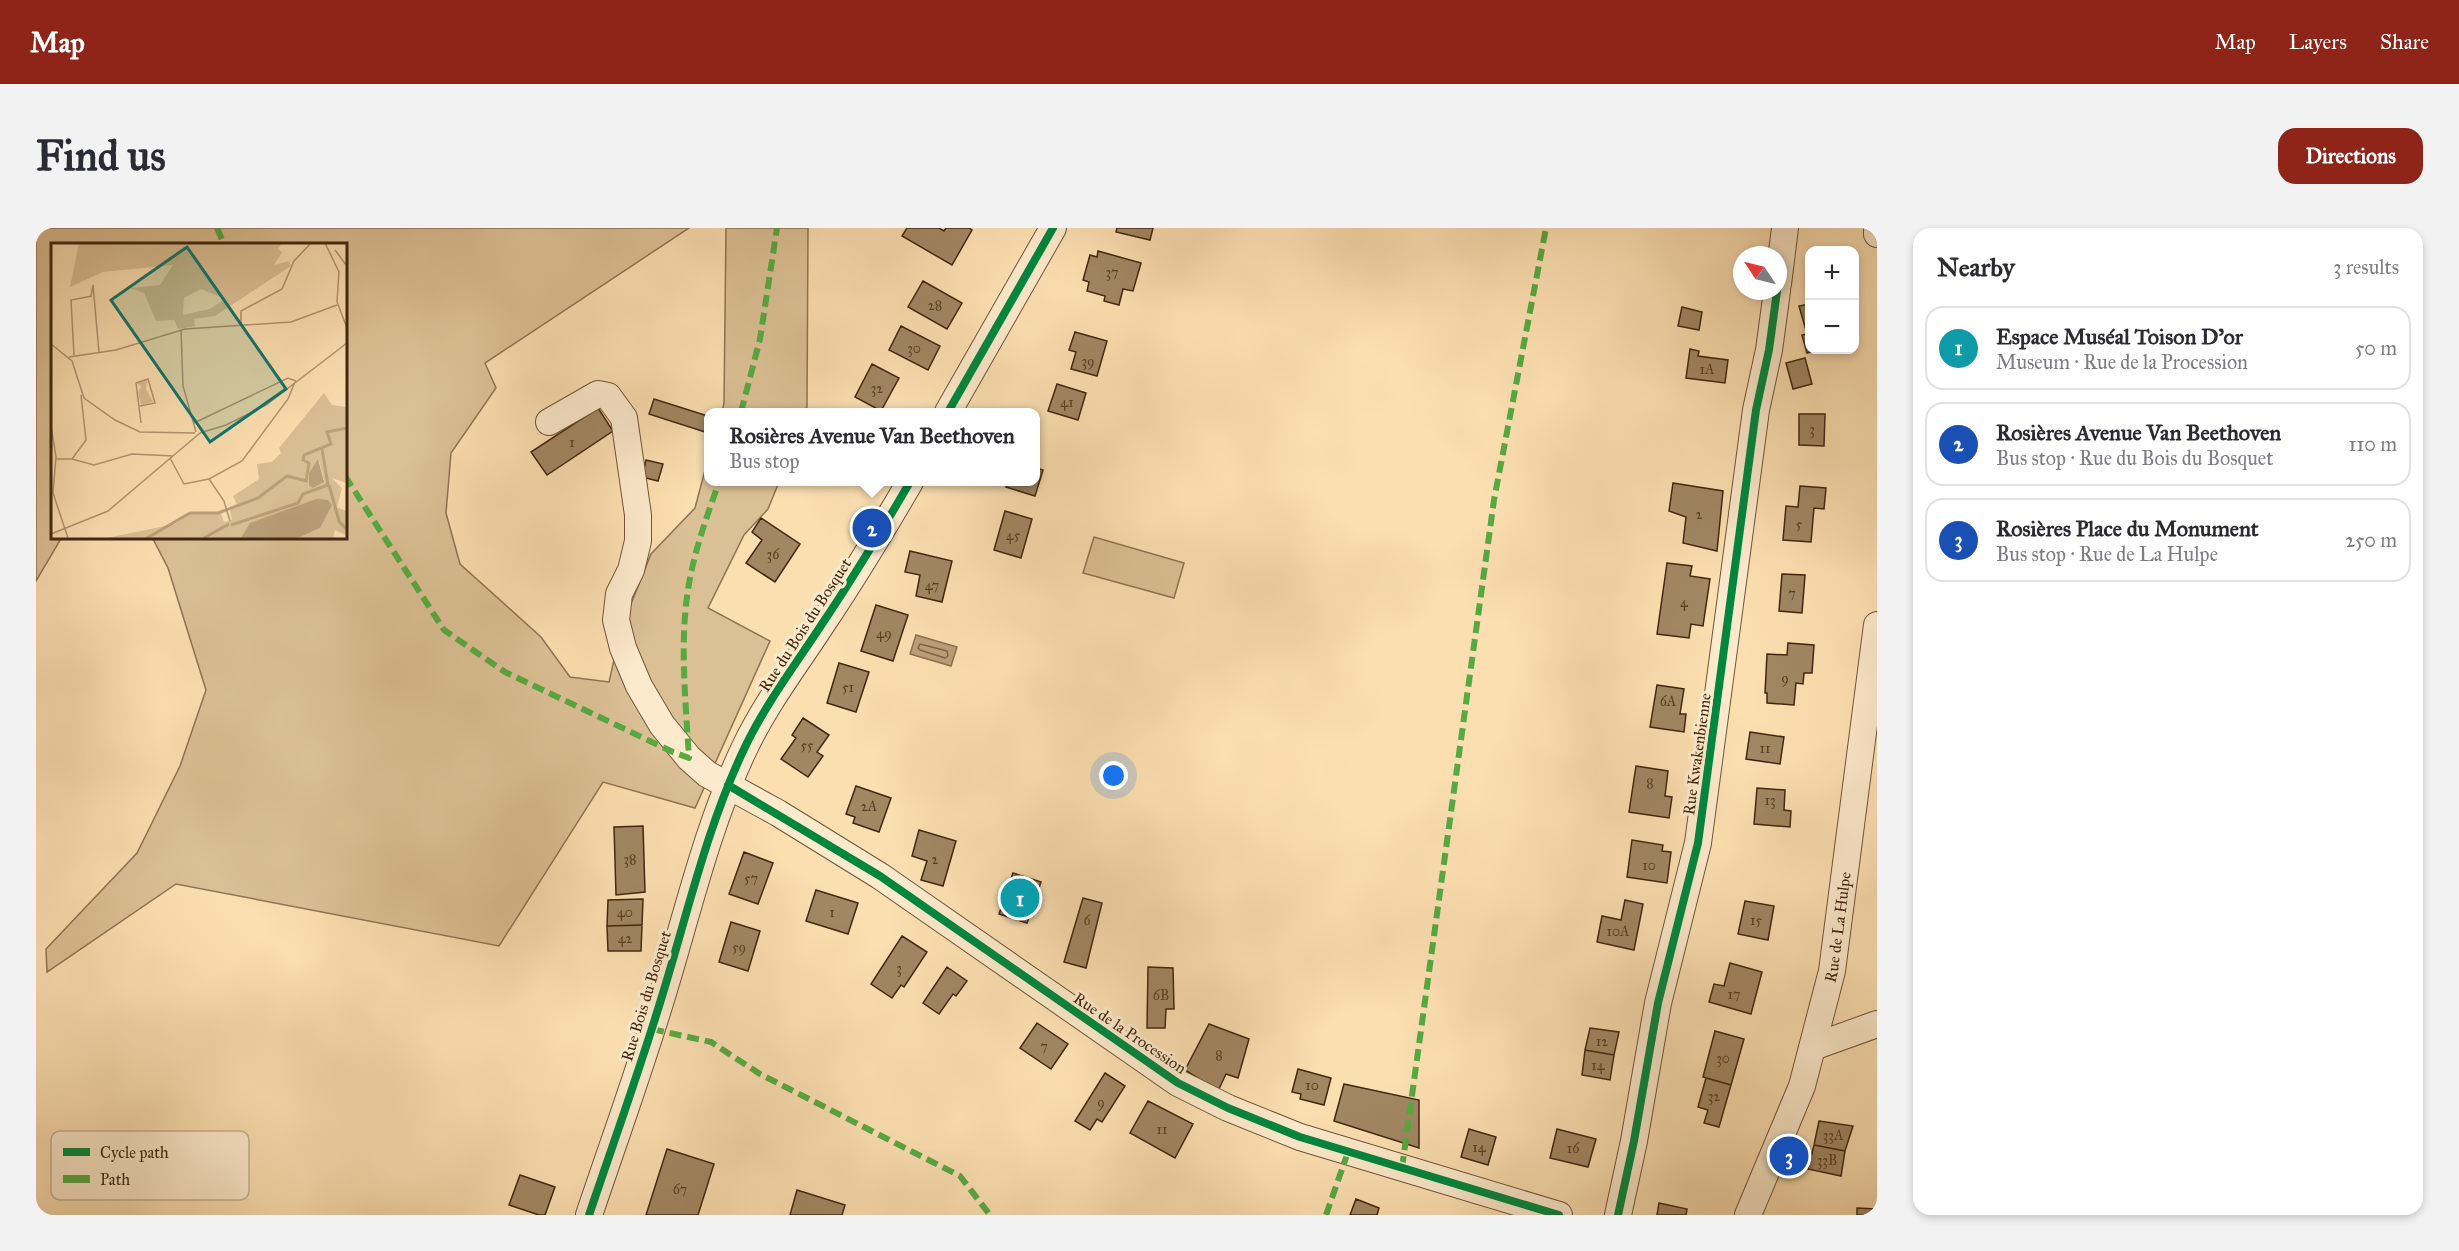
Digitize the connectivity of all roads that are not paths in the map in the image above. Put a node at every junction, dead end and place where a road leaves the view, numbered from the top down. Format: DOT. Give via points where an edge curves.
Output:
graph roads {
  1 [pos="1785,228"];
  2 [pos="1877,228"];
  3 [pos="1046,230"];
  4 [pos="1877,234"];
  5 [pos="1783,246"];
  6 [pos="1776,300"];
  7 [pos="950,408"];
  8 [pos="549,422"];
  9 [pos="908,486"];
  10 [pos="1877,625"];
  11 [pos="728,785"];
  12 [pos="1877,1024"];
  13 [pos="1813,1047"];
  14 [pos="589,1215"];
  15 [pos="1558,1215"];
  16 [pos="1618,1215"];
  17 [pos="1748,1215"];
  1 -- 5 [label="street"];
  2 -- 4 [label="street"];
  3 -- 7 [label="street"];
  6 -- 16 [label="street, Rue Kwakenbienne" via="1756,410 1698,843 1658,1003"];
  8 -- 11 [label="street, Rue de la Procession" via="598,394 608,396 624,418 638,541 631,570 619,594 616,620 622,648 662,725 689,758"];
  9 -- 11 [label="street, Rue du Bois du Bosquet" via="853,579 771,700"];
  10 -- 13 [label="street, Rue de La Hulpe" via="1832,971"];
  11 -- 14 [label="street, Rue Bois du Bosquet"];
  11 -- 15 [label="street, Rue de la Procession" via="880,876 1198,1093 1300,1137"];
  12 -- 13 [label="street"];
  13 -- 17 [label="street, Rue de La Hulpe" via="1802,1086"];
}
